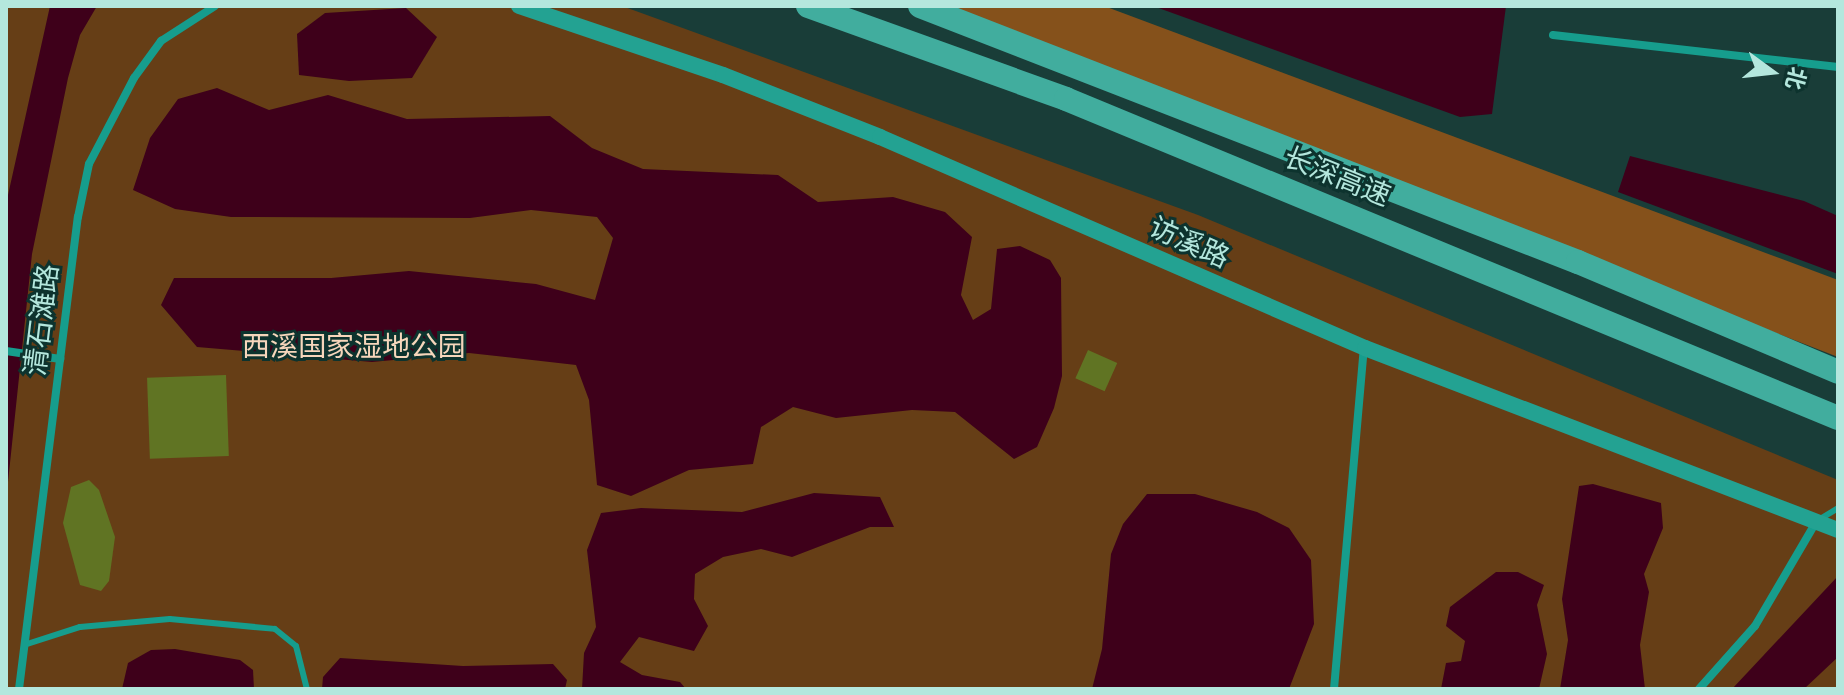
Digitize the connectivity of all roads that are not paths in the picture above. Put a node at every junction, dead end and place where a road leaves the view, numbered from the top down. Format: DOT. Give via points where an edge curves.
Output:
graph roads {
  1 [pos="215,6"];
  2 [pos="519,6"];
  3 [pos="808,6"];
  4 [pos="920,6"];
  5 [pos="1553,35"];
  6 [pos="1838,67"];
  7 [pos="1365,348"];
  8 [pos="6,351"];
  9 [pos="60,359"];
  10 [pos="1838,372"];
  11 [pos="1838,418"];
  12 [pos="1838,508"];
  13 [pos="1817,521"];
  14 [pos="1838,530"];
  15 [pos="24,645"];
  16 [pos="19,689"];
  17 [pos="307,689"];
  18 [pos="1334,689"];
  19 [pos="1699,689"];
  1 -- 9 [label="street, 清石滩路" via="161,41 128,89 89,164"];
  2 -- 7 [label="street, 访溪路" via="723,75 880,137"];
  3 -- 11 [label="highway, 长深高速" via="1066,99"];
  4 -- 10 [label="highway, 长深高速" via="1578,262"];
  5 -- 6 [label="street"];
  7 -- 13 [label="street, 访溪路"];
  7 -- 18 [label="street"];
  8 -- 9 [label="street"];
  9 -- 15 [label="street, 清石滩路"];
  12 -- 13 [label="lane"];
  13 -- 14 [label="street, 访溪路"];
  13 -- 19 [label="street" via="1755,626"];
  15 -- 16 [label="street, 清石滩路"];
  15 -- 17 [label="lane" via="80,627 170,619 275,629 296,646"];
}
